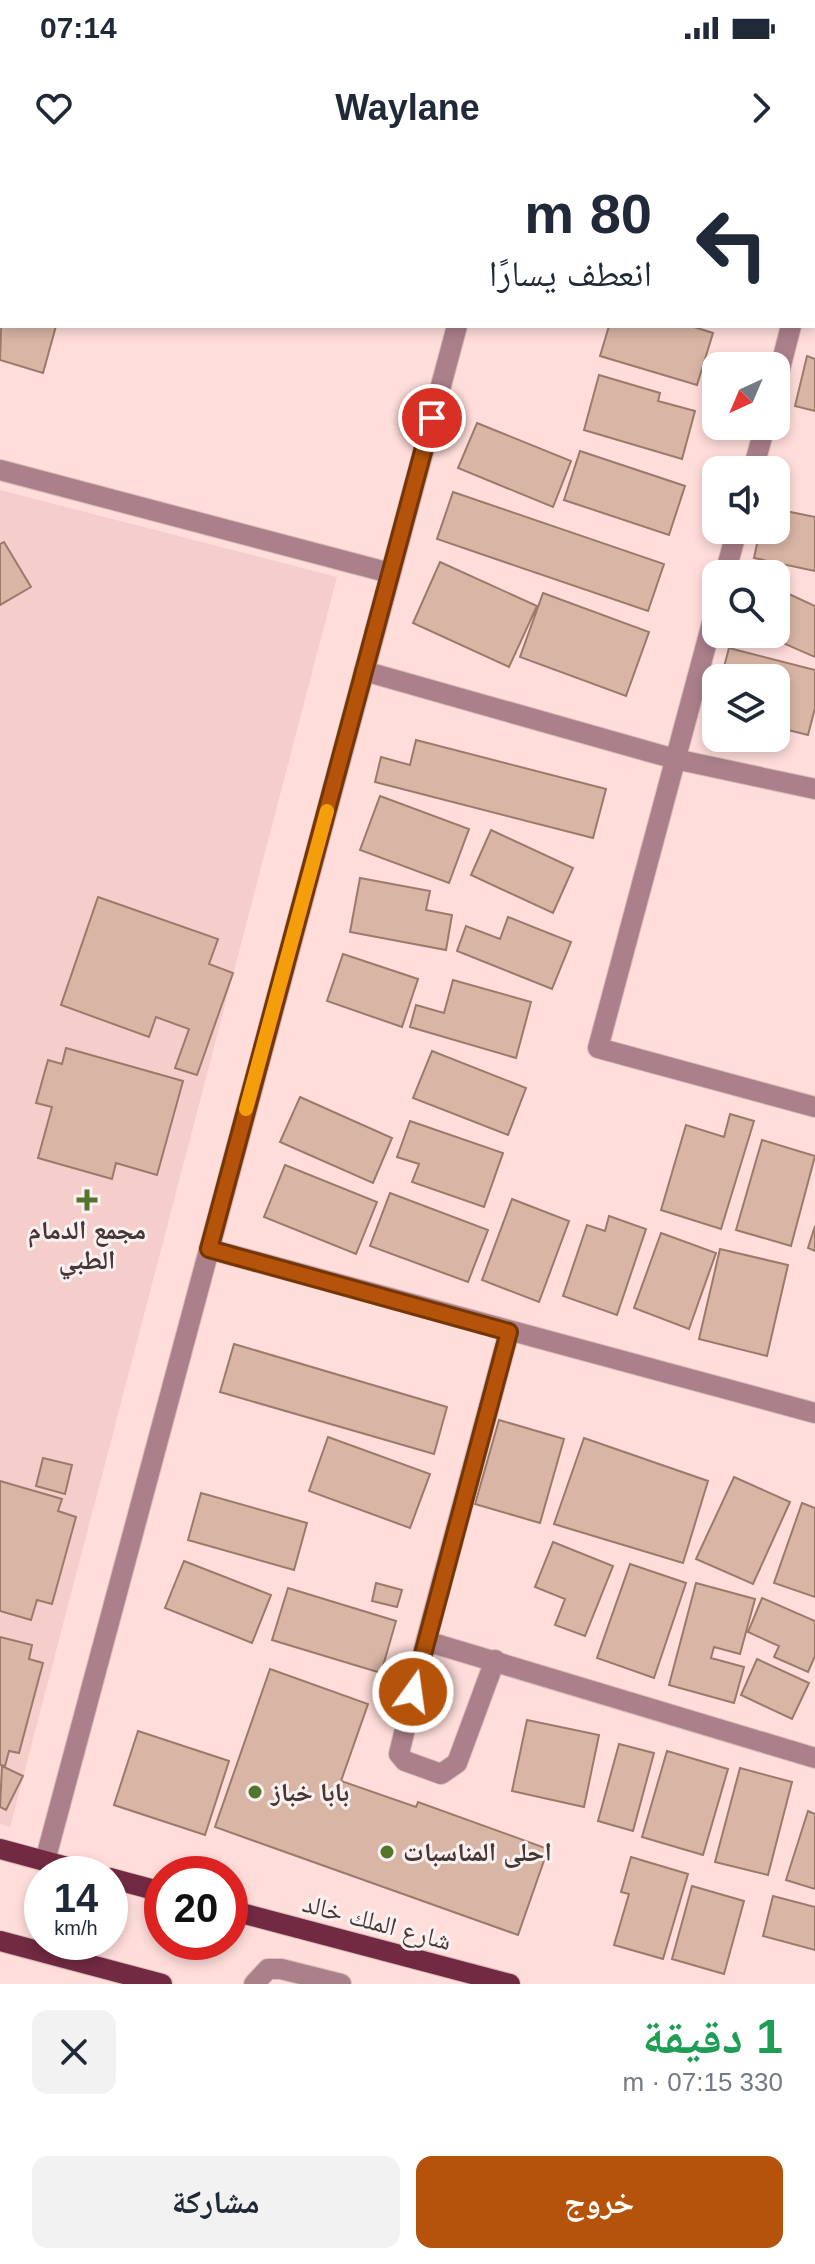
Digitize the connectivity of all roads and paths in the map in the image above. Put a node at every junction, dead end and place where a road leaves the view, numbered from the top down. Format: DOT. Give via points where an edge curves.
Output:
graph roads {
  1 [pos="456,328"];
  2 [pos="790,328"];
  3 [pos="784,352"];
  4 [pos="0,470"];
  5 [pos="390,573"];
  6 [pos="705,648"];
  7 [pos="364,671"];
  8 [pos="675,759"];
  9 [pos="815,789"];
  10 [pos="815,1107"];
  11 [pos="209,1249"];
  12 [pos="509,1332"];
  13 [pos="815,1413"];
  14 [pos="426,1641"];
  15 [pos="495,1660"];
  16 [pos="815,1758"];
  17 [pos="0,1849"];
  18 [pos="26,1856"];
  19 [pos="46,1856"];
  20 [pos="248,1915"];
  21 [pos="0,1941"];
  22 [pos="162,1984"];
  23 [pos="254,1984"];
  24 [pos="341,1984"];
  25 [pos="510,1984"];
  1 -- 5 [label="street"];
  2 -- 3 [label="street"];
  4 -- 5 [label="street"];
  5 -- 7 [label="street"];
  6 -- 8 [label="street"];
  7 -- 8 [label="street"];
  7 -- 11 [label="street"];
  8 -- 9 [label="street"];
  8 -- 10 [label="street" via="598,1048"];
  11 -- 12 [label="street"];
  11 -- 19 [label="street"];
  12 -- 13 [label="street"];
  12 -- 14 [label="street"];
  14 -- 15 [label="street"];
  14 -- 15 [label="street" via="399,1754 441,1774 457,1763"];
  15 -- 16 [label="street"];
  17 -- 18 [label="main road"];
  20 -- 25 [label="main road, شارع الملك خالد"];
  21 -- 22 [label="main road"];
  23 -- 24 [label="street" via="268,1969 281,1969"];
}
